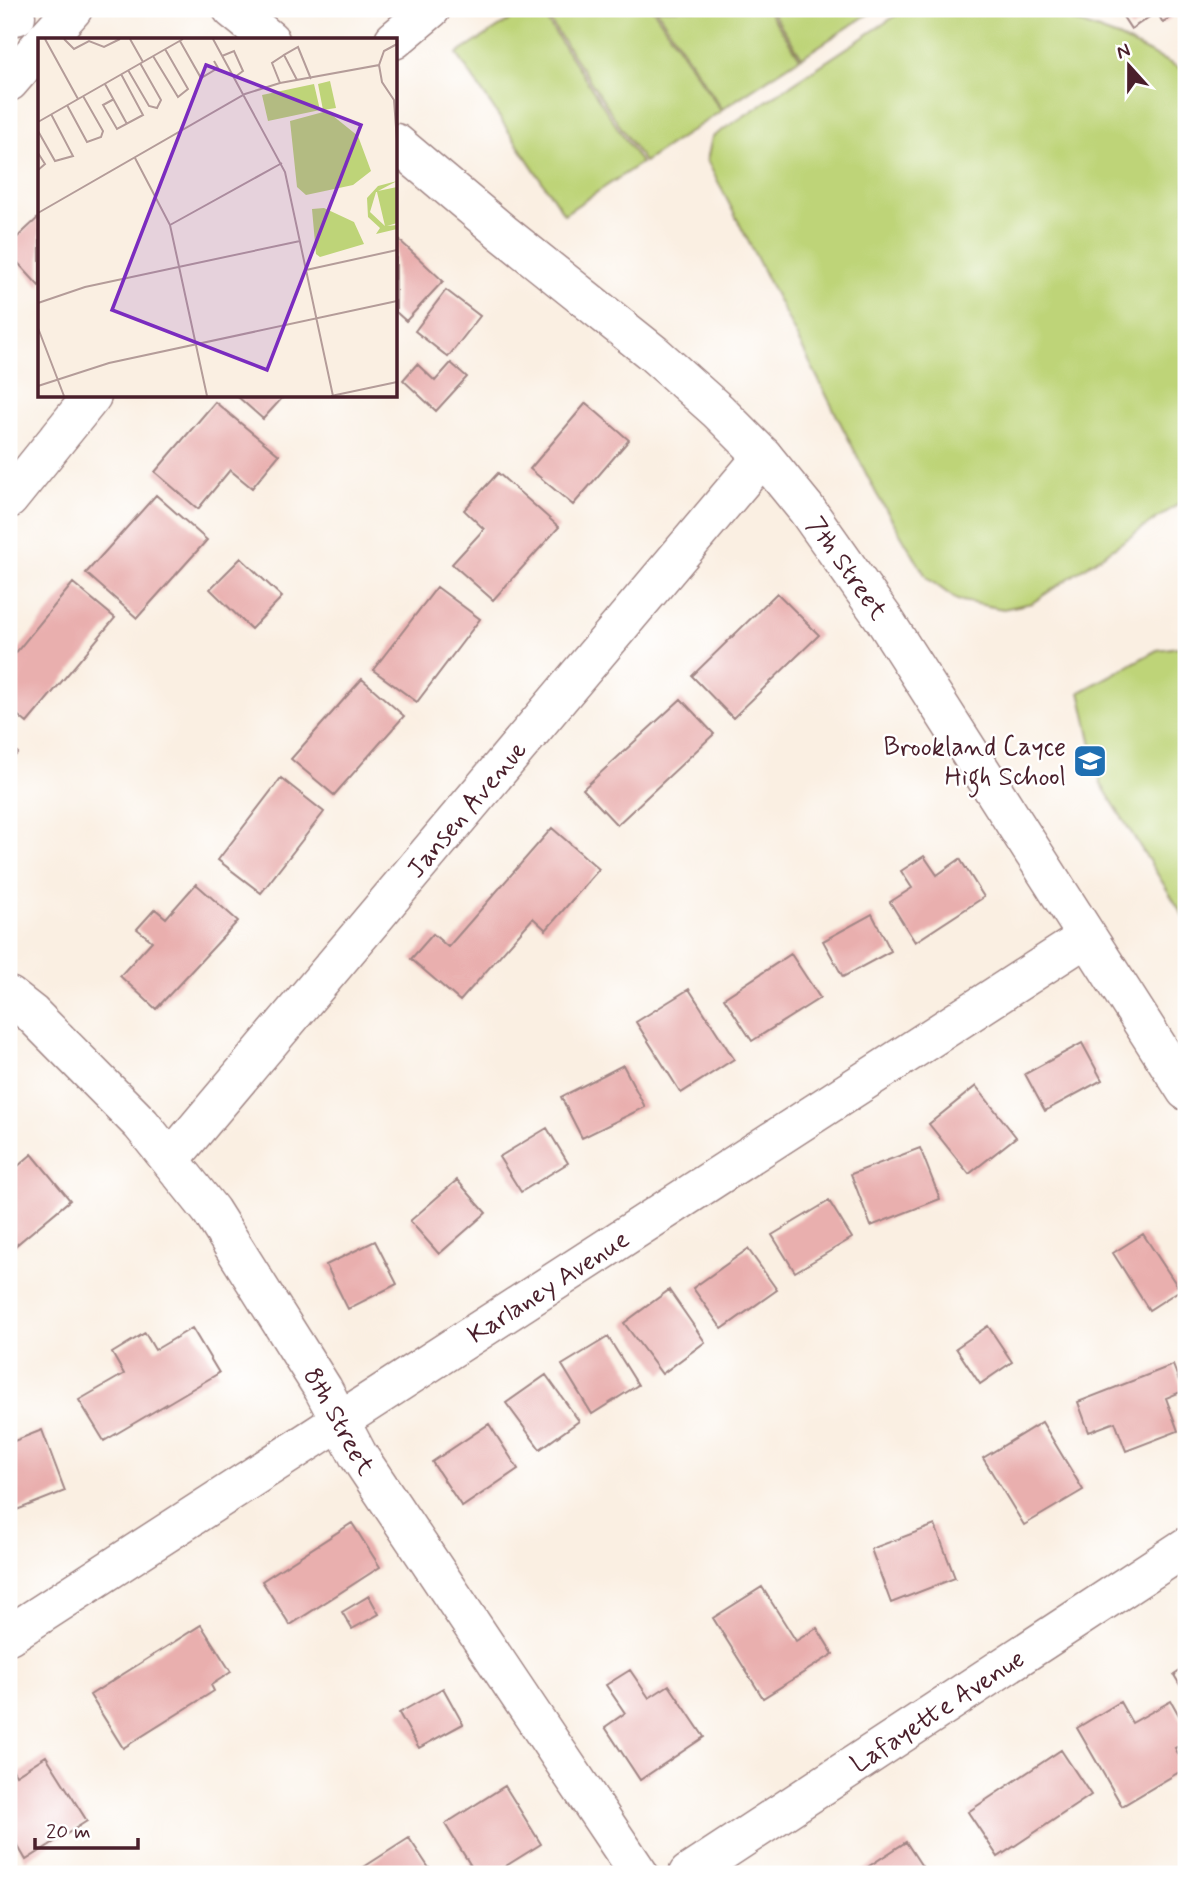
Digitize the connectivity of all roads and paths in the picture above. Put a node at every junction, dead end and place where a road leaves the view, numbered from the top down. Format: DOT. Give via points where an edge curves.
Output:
graph roads {
  1 [pos="73,9"];
  2 [pos="232,9"];
  3 [pos="431,9"];
  4 [pos="47,38"];
  5 [pos="268,38"];
  6 [pos="396,38"];
  7 [pos="38,48"];
  8 [pos="9,82"];
  9 [pos="397,144"];
  10 [pos="91,397"];
  11 [pos="763,456"];
  12 [pos="9,499"];
  13 [pos="1087,937"];
  14 [pos="9,996"];
  15 [pos="1186,1091"];
  16 [pos="171,1159"];
  17 [pos="339,1421"];
  18 [pos="1186,1547"];
  19 [pos="9,1635"];
  20 [pos="639,1874"];
  21 [pos="688,1874"];
  1 -- 4 [label="street"];
  2 -- 5 [label="street"];
  3 -- 6 [label="street"];
  7 -- 8 [label="street"];
  9 -- 11 [label="street, 7th Street" via="653,353"];
  10 -- 12 [label="street"];
  11 -- 13 [label="street, 7th Street" via="884,619"];
  11 -- 16 [label="street, Jansen Avenue"];
  13 -- 15 [label="street, 7th Street"];
  13 -- 17 [label="street, Karlaney Avenue"];
  14 -- 16 [label="street, 8th Street" via="41,1023"];
  16 -- 17 [label="street, 8th Street" via="211,1211"];
  17 -- 19 [label="street, Karlaney Avenue"];
  17 -- 20 [label="street, 8th Street"];
  18 -- 21 [label="street, Lafayette Avenue"];
}
